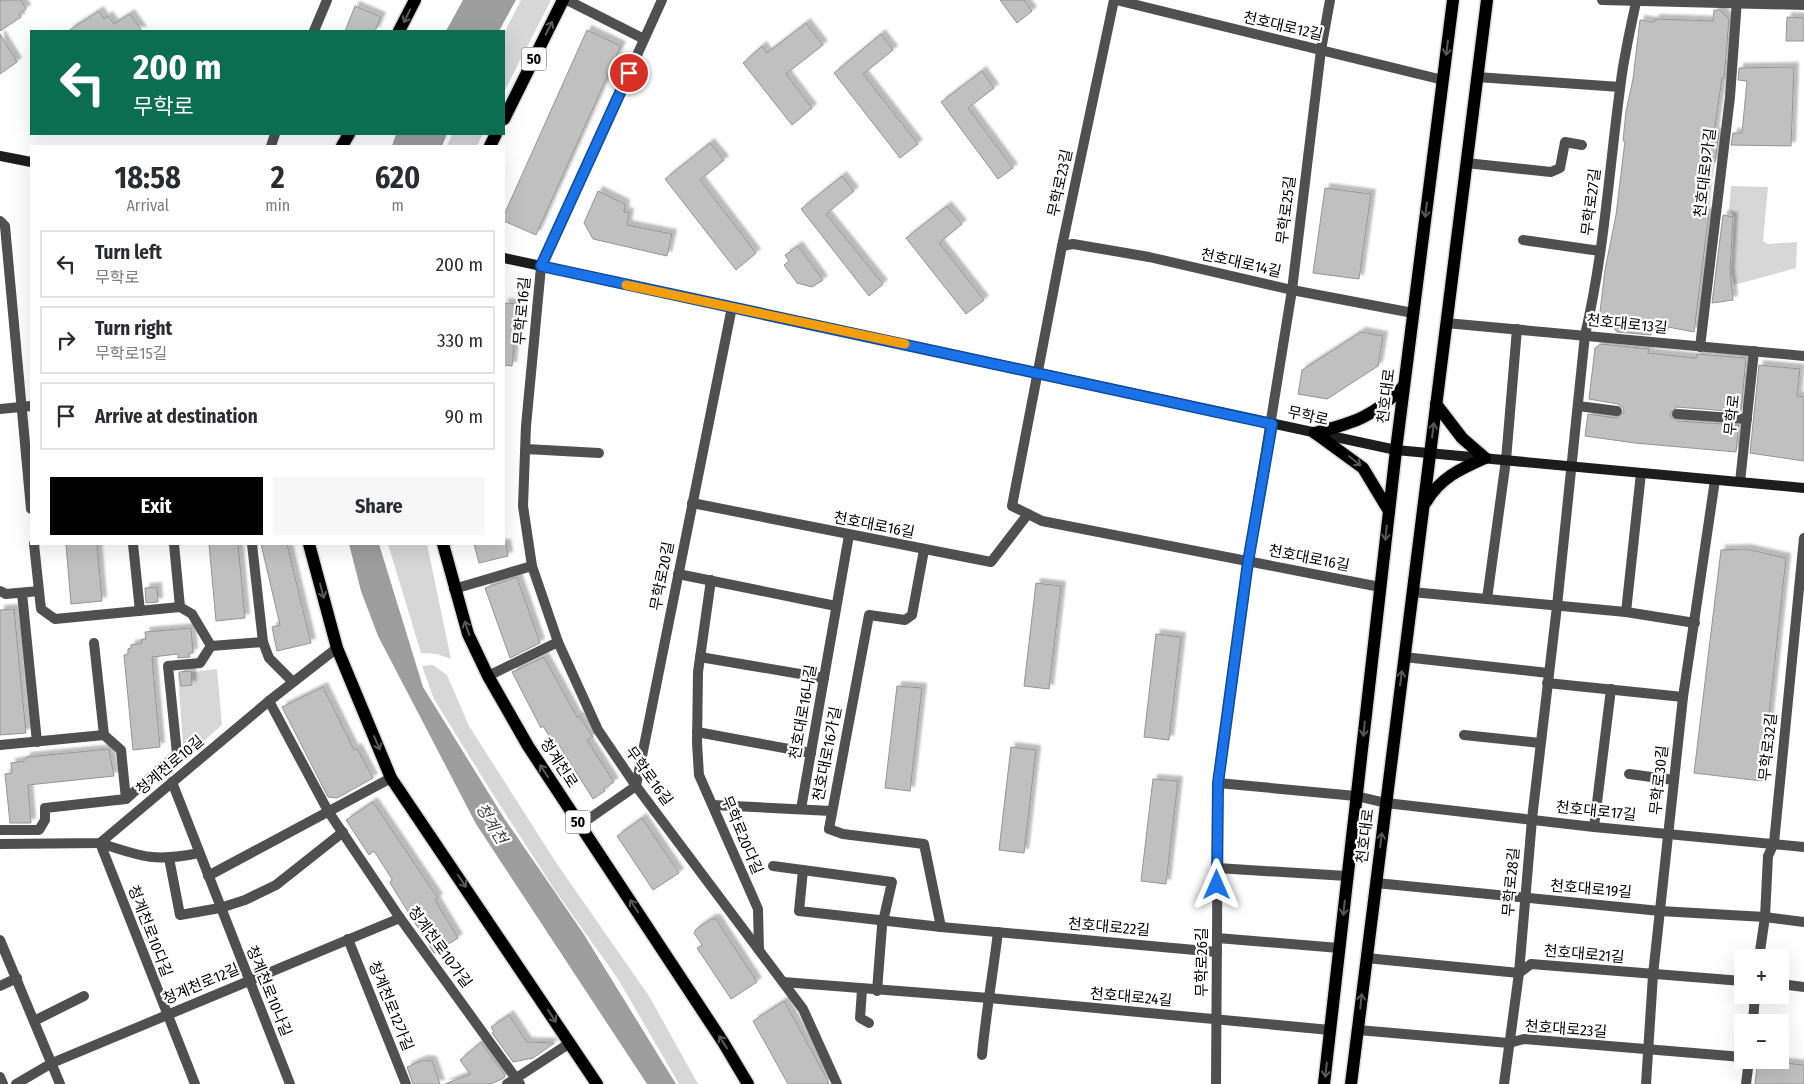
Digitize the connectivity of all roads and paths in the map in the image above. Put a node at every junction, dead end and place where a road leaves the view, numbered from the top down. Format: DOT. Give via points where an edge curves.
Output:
graph roads {
  1 [pos="327,0"];
  2 [pos="415,0"];
  3 [pos="565,0"];
  4 [pos="662,0"];
  5 [pos="1115,0"];
  6 [pos="1330,0"];
  7 [pos="1453,0"];
  8 [pos="1487,0"];
  9 [pos="1602,0"];
  10 [pos="1636,2"];
  11 [pos="1737,2"];
  12 [pos="1804,5"];
  13 [pos="314,30"];
  14 [pos="400,30"];
  15 [pos="644,39"];
  16 [pos="1321,50"];
  17 [pos="1477,77"];
  18 [pos="1443,80"];
  19 [pos="1620,86"];
  20 [pos="505,116"];
  21 [pos="1582,144"];
  22 [pos="0,156"];
  23 [pos="30,162"];
  24 [pos="1466,163"];
  25 [pos="0,221"];
  26 [pos="1523,240"];
  27 [pos="1062,246"];
  28 [pos="1600,251"];
  29 [pos="505,258"];
  30 [pos="4,261"];
  31 [pos="541,266"];
  32 [pos="1292,290"];
  33 [pos="732,307"];
  34 [pos="1413,313"];
  35 [pos="1446,323"];
  36 [pos="1517,329"];
  37 [pos="1584,335"];
  38 [pos="1700,346"];
  39 [pos="1754,351"];
  40 [pos="1804,356"];
  41 [pos="1038,373"];
  42 [pos="1404,386"];
  43 [pos="1436,404"];
  44 [pos="1578,406"];
  45 [pos="27,407"];
  46 [pos="0,409"];
  47 [pos="1617,411"];
  48 [pos="1676,414"];
  49 [pos="1747,419"];
  50 [pos="1272,424"];
  51 [pos="1315,433"];
  52 [pos="1331,436"];
  53 [pos="526,449"];
  54 [pos="1396,450"];
  55 [pos="1430,452"];
  56 [pos="599,453"];
  57 [pos="1485,458"];
  58 [pos="1506,460"];
  59 [pos="1572,466"];
  60 [pos="1641,473"];
  61 [pos="1715,480"];
  62 [pos="1740,482"];
  63 [pos="30,484"];
  64 [pos="1804,488"];
  65 [pos="692,503"];
  66 [pos="1423,508"];
  67 [pos="1389,512"];
  68 [pos="1028,514"];
  69 [pos="848,535"];
  70 [pos="1804,538"];
  71 [pos="34,545"];
  72 [pos="134,545"];
  73 [pos="174,545"];
  74 [pos="252,545"];
  75 [pos="309,545"];
  76 [pos="443,545"];
  77 [pos="924,550"];
  78 [pos="1248,562"];
  79 [pos="532,566"];
  80 [pos="678,574"];
  81 [pos="711,580"];
  82 [pos="1380,587"];
  83 [pos="454,590"];
  84 [pos="0,591"];
  85 [pos="39,591"];
  86 [pos="1412,592"];
  87 [pos="22,593"];
  88 [pos="1487,599"];
  89 [pos="836,606"];
  90 [pos="1557,606"];
  91 [pos="180,607"];
  92 [pos="140,611"];
  93 [pos="1626,612"];
  94 [pos="1695,623"];
  95 [pos="1800,631"];
  96 [pos="263,642"];
  97 [pos="558,642"];
  98 [pos="94,643"];
  99 [pos="211,646"];
  100 [pos="337,648"];
  101 [pos="700,656"];
  102 [pos="1404,657"];
  103 [pos="488,676"];
  104 [pos="824,678"];
  105 [pos="1548,678"];
  106 [pos="293,682"];
  107 [pos="1611,689"];
  108 [pos="1683,697"];
  109 [pos="268,701"];
  110 [pos="697,732"];
  111 [pos="104,735"];
  112 [pos="1464,735"];
  113 [pos="37,742"];
  114 [pos="1540,743"];
  115 [pos="0,745"];
  116 [pos="811,753"];
  117 [pos="1629,774"];
  118 [pos="391,778"];
  119 [pos="1674,780"];
  120 [pos="172,782"];
  121 [pos="1218,783"];
  122 [pos="636,786"];
  123 [pos="1356,796"];
  124 [pos="126,799"];
  125 [pos="1386,803"];
  126 [pos="713,805"];
  127 [pos="801,808"];
  128 [pos="328,811"];
  129 [pos="831,811"];
  130 [pos="1532,819"];
  131 [pos="580,825"];
  132 [pos="1594,827"];
  133 [pos="0,830"];
  134 [pos="343,832"];
  135 [pos="1668,834"];
  136 [pos="100,843"];
  137 [pos="1774,843"];
  138 [pos="0,844"];
  139 [pos="1804,847"];
  140 [pos="199,853"];
  141 [pos="169,858"];
  142 [pos="773,866"];
  143 [pos="1217,868"];
  144 [pos="803,870"];
  145 [pos="208,876"];
  146 [pos="1348,876"];
  147 [pos="1376,882"];
  148 [pos="1524,898"];
  149 [pos="220,908"];
  150 [pos="1660,911"];
  151 [pos="1765,917"];
  152 [pos="400,918"];
  153 [pos="884,920"];
  154 [pos="1804,922"];
  155 [pos="940,927"];
  156 [pos="998,932"];
  157 [pos="1217,938"];
  158 [pos="348,939"];
  159 [pos="0,940"];
  160 [pos="1340,948"];
  161 [pos="1760,949"];
  162 [pos="759,950"];
  163 [pos="1217,952"];
  164 [pos="1366,958"];
  165 [pos="1519,973"];
  166 [pos="1653,976"];
  167 [pos="17,978"];
  168 [pos="248,981"];
  169 [pos="1734,981"];
  170 [pos="783,982"];
  171 [pos="1789,985"];
  172 [pos="0,986"];
  173 [pos="1804,987"];
  174 [pos="862,990"];
  175 [pos="877,991"];
  176 [pos="84,996"];
  177 [pos="989,998"];
  178 [pos="166,1015"];
  179 [pos="1216,1020"];
  180 [pos="34,1021"];
  181 [pos="869,1023"];
  182 [pos="1330,1030"];
  183 [pos="1358,1030"];
  184 [pos="570,1043"];
  185 [pos="1509,1043"];
  186 [pos="1649,1050"];
  187 [pos="982,1055"];
  188 [pos="1734,1056"];
  189 [pos="52,1063"];
  190 [pos="1748,1069"];
  191 [pos="0,1077"];
  192 [pos="514,1082"];
  193 [pos="3,1084"];
  194 [pos="16,1084"];
  195 [pos="60,1084"];
  196 [pos="195,1084"];
  197 [pos="290,1084"];
  198 [pos="406,1084"];
  199 [pos="597,1084"];
  200 [pos="748,1084"];
  201 [pos="837,1084"];
  202 [pos="1216,1084"];
  203 [pos="1324,1084"];
  204 [pos="1351,1084"];
  205 [pos="1504,1084"];
  206 [pos="1646,1084"];
  207 [pos="1746,1084"];
  1 -- 13 [label="street"];
  2 -- 14 [label="main road, one-way"];
  3 -- 15 [label="street"];
  20 -- 3 [label="main road, 50, one-way"];
  4 -- 15 [label="street, 무학로16길"];
  5 -- 16 [label="street, 천호대로12길"];
  5 -- 27 [label="street, 무학로23길"];
  6 -- 16 [label="street, 무학로25길"];
  7 -- 18 [label="main road, 천호대로, one-way"];
  8 -- 17 [label="main road, 천호대로"];
  9 -- 10 [label="street"];
  10 -- 11 [label="street"];
  10 -- 19 [label="street, 무학로27길"];
  11 -- 12 [label="street"];
  11 -- 38 [label="street, 천호대로9가길" via="1730,97"];
  15 -- 31 [label="street, 무학로16길"];
  16 -- 18 [label="street, 천호대로12길"];
  16 -- 32 [label="street, 무학로25길"];
  17 -- 19 [label="street"];
  17 -- 24 [label="main road, 천호대로"];
  18 -- 34 [label="main road, 천호대로, one-way"];
  19 -- 28 [label="street, 무학로27길"];
  21 -- 24 [label="street" via="1565,142 1560,168 1551,172"];
  22 -- 23 [label="main road"];
  24 -- 35 [label="main road, 천호대로"];
  25 -- 30 [label="street" via="5,226"];
  26 -- 28 [label="street"];
  27 -- 32 [label="street, 천호대로14길" via="1072,244 1148,257"];
  27 -- 41 [label="street, 무학로23길"];
  28 -- 37 [label="street, 무학로27길"];
  29 -- 31 [label="main road, 무학로"];
  30 -- 45 [label="street"];
  31 -- 33 [label="main road, 무학로"];
  31 -- 53 [label="street, 무학로16길"];
  32 -- 34 [label="street, 천호대로14길"];
  32 -- 50 [label="street, 무학로25길"];
  33 -- 41 [label="main road, 무학로"];
  33 -- 65 [label="street, 무학로20길"];
  34 -- 42 [label="main road, 천호대로"];
  35 -- 36 [label="street, 천호대로13길"];
  35 -- 43 [label="main road, 천호대로"];
  36 -- 37 [label="street, 천호대로13길"];
  36 -- 58 [label="street"];
  37 -- 38 [label="street, 천호대로13길"];
  37 -- 44 [label="street, 무학로27길"];
  38 -- 39 [label="street, 천호대로13길"];
  39 -- 40 [label="street, 천호대로13길"];
  39 -- 49 [label="street, 무학로"];
  41 -- 50 [label="main road, 무학로"];
  41 -- 68 [label="street, 천호대로16길" via="1012,506"];
  42 -- 51 [label="main road" via="1379,410 1362,419"];
  42 -- 54 [label="main road, 천호대로"];
  55 -- 43 [label="main road, 천호대로, one-way"];
  43 -- 57 [label="main road" via="1462,438"];
  44 -- 47 [label="street"];
  44 -- 59 [label="street, 무학로27길"];
  45 -- 46 [label="street"];
  45 -- 63 [label="street"];
  48 -- 49 [label="street"];
  49 -- 62 [label="street, 무학로"];
  50 -- 51 [label="main road, 무학로"];
  50 -- 78 [label="street, 무학로26길"];
  51 -- 54 [label="main road, 무학로"];
  51 -- 67 [label="main road, one-way" via="1363,468"];
  52 -- 54 [label="main road, 무학로"];
  53 -- 56 [label="street"];
  53 -- 79 [label="street, 무학로16길" via="523,506"];
  54 -- 55 [label="main road, 무학로"];
  54 -- 67 [label="main road, 천호대로"];
  55 -- 57 [label="main road, 무학로"];
  55 -- 66 [label="main road, 천호대로"];
  57 -- 58 [label="main road, 무학로"];
  57 -- 66 [label="main road" via="1450,474 1433,490"];
  58 -- 59 [label="main road, 무학로"];
  58 -- 88 [label="street"];
  59 -- 60 [label="main road, 무학로"];
  59 -- 90 [label="street, 무학로28길"];
  60 -- 61 [label="main road, 무학로"];
  60 -- 93 [label="street"];
  61 -- 62 [label="main road, 무학로"];
  61 -- 94 [label="street, 무학로30길"];
  62 -- 64 [label="main road, 무학로"];
  65 -- 69 [label="street, 천호대로16길"];
  65 -- 80 [label="street, 무학로20길"];
  66 -- 86 [label="main road, 천호대로"];
  67 -- 82 [label="main road, 천호대로, one-way"];
  68 -- 77 [label="street, 천호대로16길" via="991,562"];
  68 -- 78 [label="street, 천호대로16길" via="1042,521"];
  69 -- 77 [label="street, 천호대로16길"];
  69 -- 89 [label="street, 천호대로16나길"];
  70 -- 95 [label="street, 무학로32길"];
  71 -- 85 [label="street"];
  72 -- 92 [label="street"];
  73 -- 91 [label="street"];
  74 -- 96 [label="street"];
  75 -- 100 [label="main road, one-way"];
  76 -- 83 [label="main road, 청계천로 / 50"];
  77 -- 129 [label="street, 천호대로16가길" via="912,615 905,620 869,615"];
  78 -- 82 [label="street, 천호대로16길"];
  78 -- 121 [label="street, 무학로26길"];
  79 -- 83 [label="street"];
  79 -- 97 [label="street, 무학로16길"];
  80 -- 81 [label="street"];
  80 -- 122 [label="street, 무학로20길"];
  81 -- 89 [label="street"];
  81 -- 101 [label="street, 무학로20다길"];
  82 -- 123 [label="main road, 천호대로, one-way"];
  103 -- 83 [label="main road, 청계천로 / 50, one-way" via="468,634"];
  84 -- 87 [label="street"];
  85 -- 87 [label="street"];
  85 -- 92 [label="street" via="41,609 56,619"];
  86 -- 88 [label="street"];
  86 -- 102 [label="main road, 천호대로"];
  87 -- 113 [label="street"];
  88 -- 90 [label="street"];
  89 -- 104 [label="street, 천호대로16나길"];
  90 -- 93 [label="street"];
  90 -- 105 [label="street, 무학로28길"];
  91 -- 92 [label="street"];
  91 -- 99 [label="street" via="192,614"];
  93 -- 94 [label="street"];
  94 -- 108 [label="street, 무학로30길"];
  95 -- 137 [label="street, 무학로32길"];
  96 -- 99 [label="street"];
  96 -- 106 [label="street" via="269,658"];
  97 -- 103 [label="street"];
  97 -- 122 [label="street, 무학로16길" via="598,730"];
  98 -- 111 [label="street"];
  99 -- 124 [label="street" via="200,663 168,666 176,754"];
  100 -- 106 [label="street, 청계천로10길"];
  100 -- 118 [label="main road, one-way"];
  101 -- 104 [label="street"];
  101 -- 110 [label="street, 무학로20다길"];
  102 -- 105 [label="street"];
  125 -- 102 [label="main road, 천호대로, one-way"];
  131 -- 103 [label="main road, 청계천로 / 50, one-way" via="528,746"];
  104 -- 116 [label="street, 천호대로16나길"];
  105 -- 107 [label="street"];
  105 -- 114 [label="street, 무학로28길"];
  106 -- 109 [label="street, 청계천로10길"];
  107 -- 108 [label="street"];
  107 -- 132 [label="street"];
  108 -- 119 [label="street, 무학로30길"];
  109 -- 120 [label="street, 청계천로10길"];
  109 -- 128 [label="street, 청계천로10가길"];
  110 -- 116 [label="street"];
  110 -- 126 [label="street, 무학로20다길" via="700,775"];
  111 -- 113 [label="street"];
  111 -- 124 [label="street" via="121,750"];
  112 -- 114 [label="street"];
  113 -- 115 [label="street"];
  114 -- 130 [label="street, 무학로28길"];
  116 -- 127 [label="street, 천호대로16나길"];
  117 -- 119 [label="street"];
  118 -- 128 [label="street"];
  118 -- 184 [label="main road, one-way"];
  119 -- 135 [label="street, 무학로30길"];
  120 -- 136 [label="street, 청계천로10길"];
  120 -- 140 [label="street, 청계천로10나길"];
  121 -- 123 [label="street, 천호대로"];
  121 -- 143 [label="street, 무학로26길"];
  122 -- 131 [label="street"];
  122 -- 162 [label="street, 무학로16길"];
  123 -- 125 [label="street, 천호대로17길"];
  123 -- 146 [label="main road, 천호대로"];
  124 -- 133 [label="street" via="45,808 45,820 39,830"];
  125 -- 130 [label="street, 천호대로17길"];
  147 -- 125 [label="main road, 천호대로, one-way"];
  126 -- 127 [label="street"];
  126 -- 162 [label="street, 무학로20다길" via="758,909"];
  127 -- 129 [label="street"];
  128 -- 134 [label="street, 청계천로10가길"];
  128 -- 145 [label="street"];
  129 -- 155 [label="street, 천호대로16가길" via="829,829 843,834 924,844"];
  130 -- 132 [label="street, 천호대로17길"];
  130 -- 148 [label="street, 무학로28길"];
  200 -- 131 [label="main road, 청계천로 / 50, one-way"];
  132 -- 135 [label="street, 천호대로17길"];
  134 -- 149 [label="street" via="276,885"];
  134 -- 152 [label="street, 청계천로10가길"];
  135 -- 137 [label="street, 천호대로17길"];
  135 -- 150 [label="street, 무학로30길"];
  136 -- 138 [label="street"];
  136 -- 141 [label="street" via="137,856"];
  136 -- 178 [label="street, 청계천로10다길"];
  137 -- 139 [label="street, 천호대로17길"];
  137 -- 151 [label="street, 무학로32길" via="1768,856"];
  140 -- 141 [label="street"];
  140 -- 145 [label="street, 청계천로10나길"];
  141 -- 149 [label="street" via="180,915"];
  142 -- 144 [label="street"];
  143 -- 146 [label="street, 천호대로"];
  143 -- 157 [label="street, 무학로26길"];
  144 -- 153 [label="street, 천호대로22길" via="799,911"];
  144 -- 153 [label="street" via="892,882"];
  145 -- 149 [label="street, 청계천로10나길"];
  146 -- 160 [label="main road, 천호대로, one-way"];
  147 -- 148 [label="street, 천호대로19길"];
  147 -- 164 [label="main road, 천호대로"];
  148 -- 150 [label="street, 천호대로19길"];
  148 -- 165 [label="street, 무학로28길"];
  149 -- 168 [label="street, 청계천로10나길"];
  150 -- 151 [label="street, 천호대로19길"];
  150 -- 166 [label="street, 무학로30길"];
  151 -- 154 [label="street, 천호대로19길"];
  151 -- 161 [label="street, 무학로32길"];
  152 -- 158 [label="street, 청계천로12길"];
  152 -- 192 [label="street, 청계천로10가길"];
  153 -- 155 [label="street, 천호대로22길"];
  153 -- 175 [label="street"];
  155 -- 156 [label="street, 천호대로22길"];
  156 -- 163 [label="street, 천호대로22길"];
  156 -- 177 [label="street"];
  157 -- 160 [label="street"];
  157 -- 163 [label="street, 무학로26길"];
  158 -- 168 [label="street, 청계천로12길"];
  158 -- 198 [label="street, 청계천로12가길"];
  159 -- 167 [label="street"];
  160 -- 182 [label="main road, 천호대로"];
  162 -- 170 [label="street, 무학로16길"];
  163 -- 179 [label="street, 무학로26길"];
  164 -- 165 [label="street, 천호대로21길"];
  183 -- 164 [label="main road, 천호대로, one-way"];
  165 -- 166 [label="street, 천호대로21길" via="1531,964"];
  165 -- 185 [label="street, 무학로28길"];
  166 -- 169 [label="street, 천호대로21길"];
  166 -- 186 [label="street, 무학로30길"];
  167 -- 172 [label="street"];
  167 -- 180 [label="street"];
  168 -- 178 [label="street, 청계천로12길"];
  168 -- 197 [label="street, 청계천로10나길"];
  170 -- 174 [label="street, 천호대로24길"];
  170 -- 201 [label="street, 무학로16길" via="803,1009"];
  171 -- 173 [label="street"];
  174 -- 175 [label="street, 천호대로24길"];
  174 -- 181 [label="street" via="860,1018"];
  175 -- 177 [label="street, 천호대로24길"];
  176 -- 180 [label="street"];
  177 -- 179 [label="street, 천호대로24길"];
  177 -- 187 [label="street"];
  178 -- 189 [label="street, 청계천로12길"];
  178 -- 196 [label="street, 청계천로10다길"];
  179 -- 182 [label="street, 천호대로24길"];
  179 -- 202 [label="street, 무학로26길"];
  180 -- 189 [label="street"];
  182 -- 203 [label="main road, 천호대로, one-way"];
  183 -- 185 [label="street, 천호대로23길"];
  183 -- 204 [label="main road, 천호대로"];
  184 -- 192 [label="street, 청계천로10가길"];
  184 -- 199 [label="main road"];
  185 -- 186 [label="street, 천호대로23길" via="1524,1039"];
  185 -- 205 [label="street, 무학로28길"];
  186 -- 188 [label="street, 천호대로23길"];
  186 -- 206 [label="street, 무학로30길"];
  189 -- 194 [label="street, 청계천로12길"];
  189 -- 195 [label="street"];
  190 -- 207 [label="street"];
  191 -- 193 [label="street"];
}
